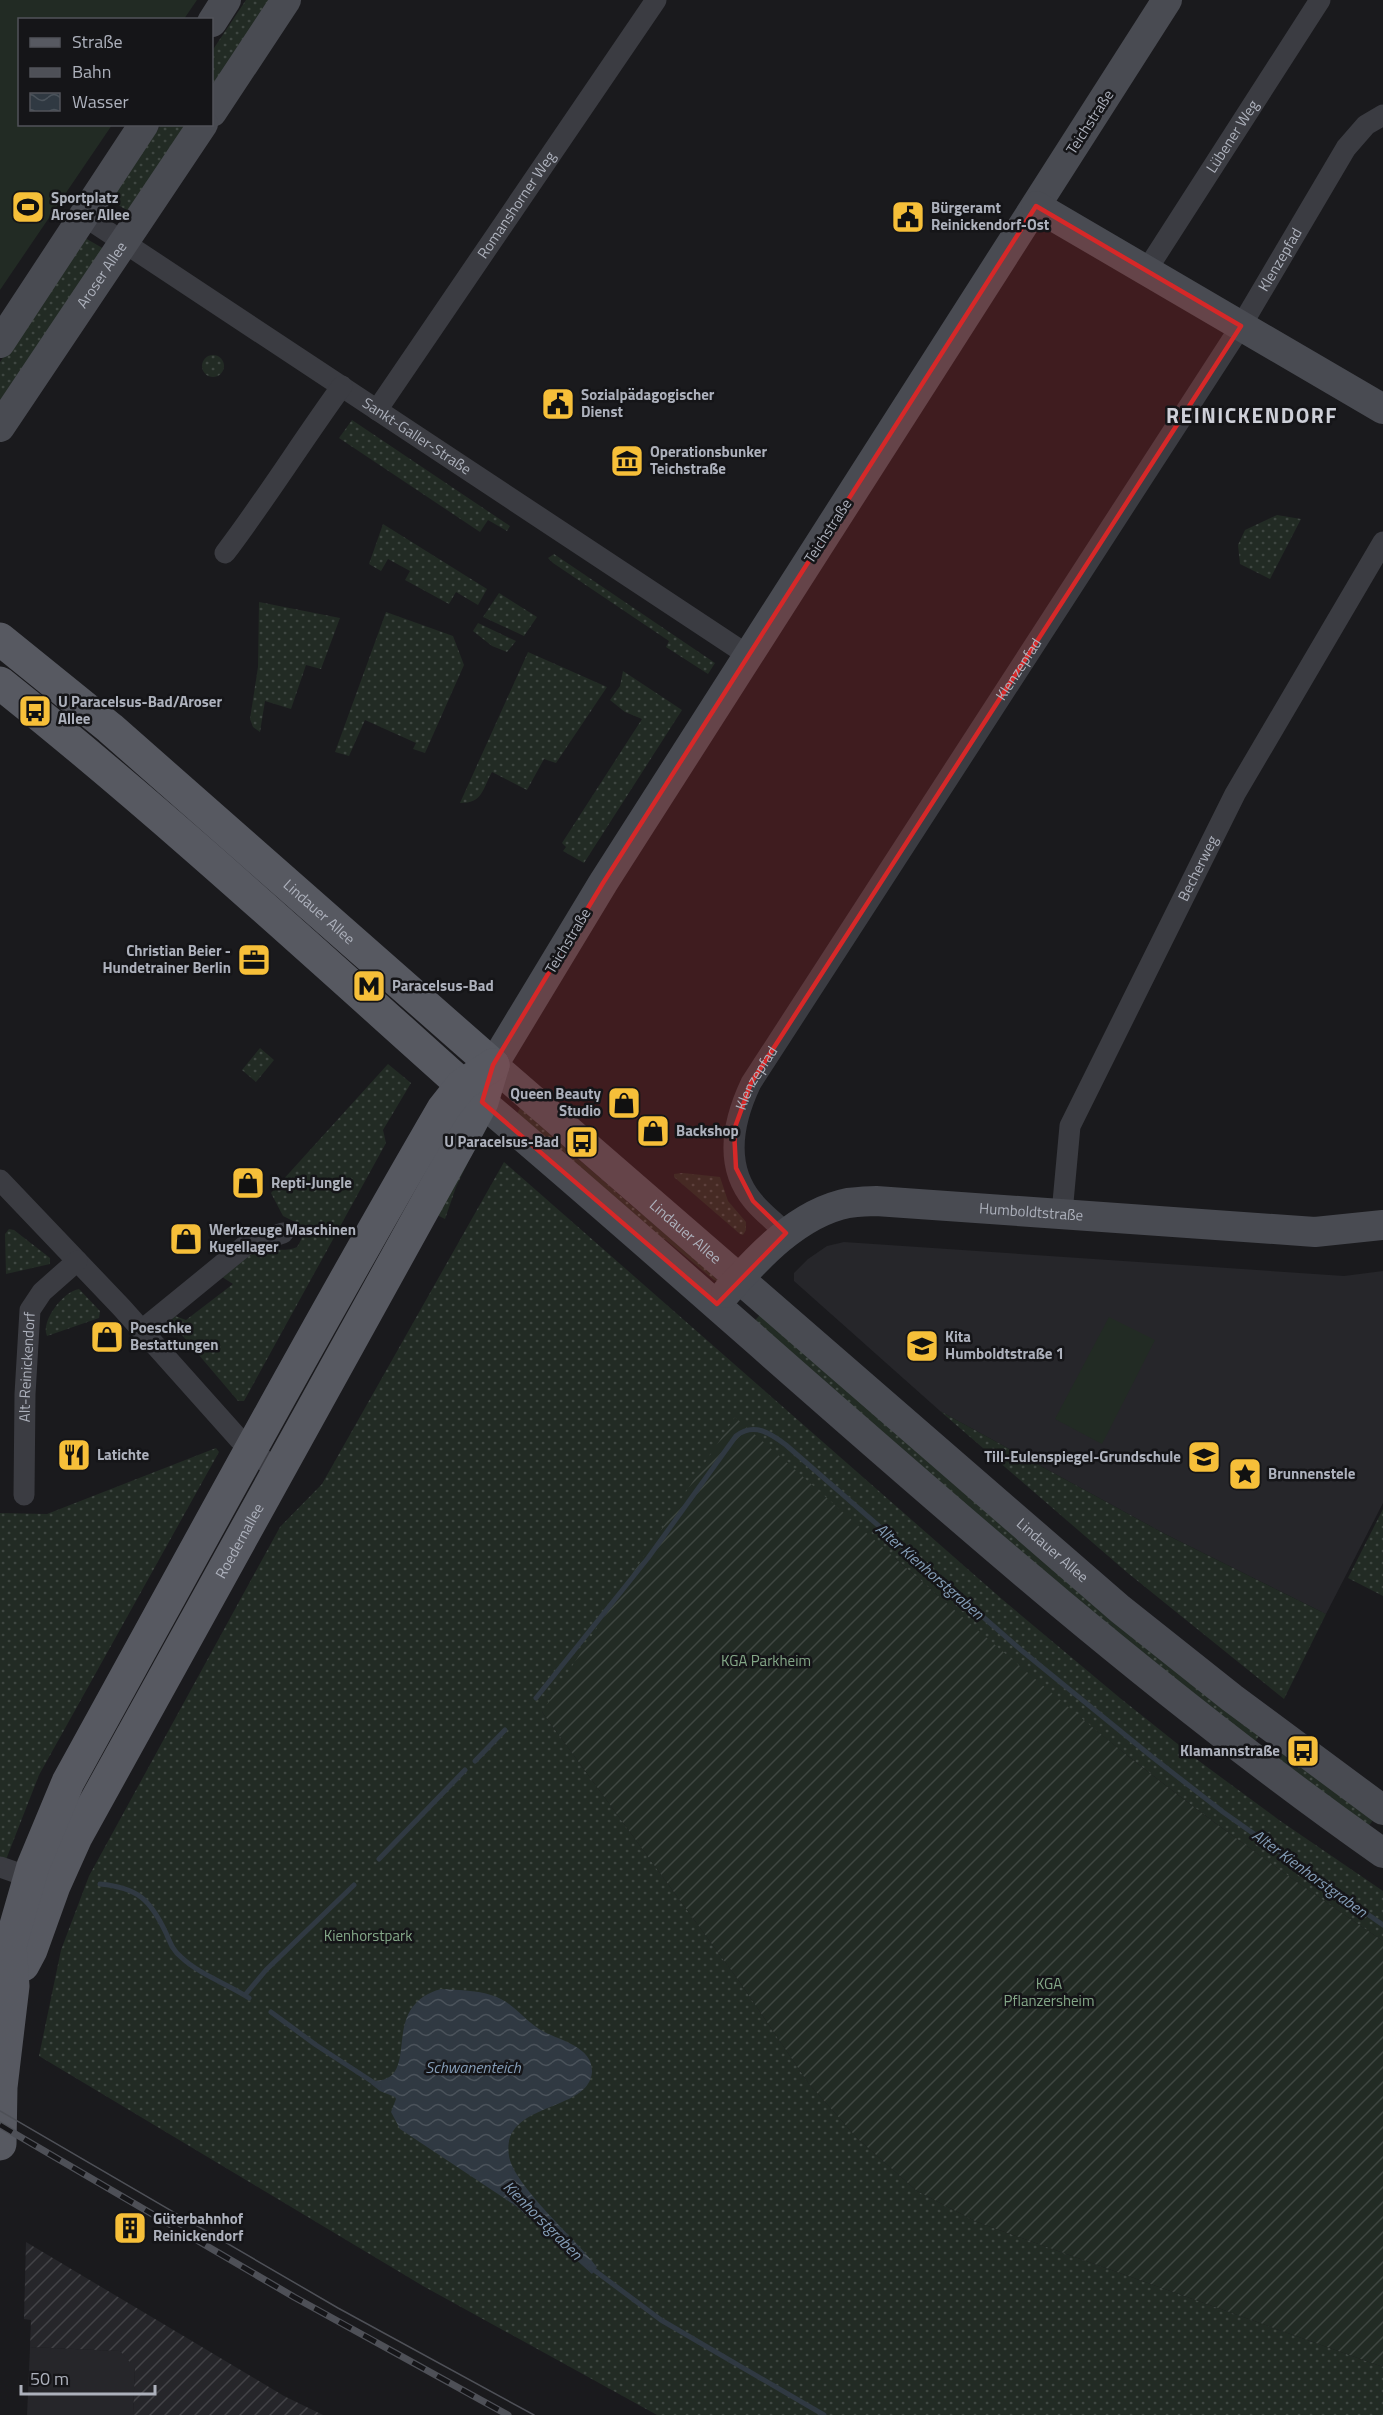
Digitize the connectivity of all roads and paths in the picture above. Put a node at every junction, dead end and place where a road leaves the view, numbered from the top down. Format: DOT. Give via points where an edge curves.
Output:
graph roads {
  1 [pos="226,0"];
  2 [pos="286,0"];
  3 [pos="656,0"];
  4 [pos="1167,0"];
  5 [pos="1320,0"];
  6 [pos="213,20"];
  7 [pos="213,110"];
  8 [pos="1383,115"];
  9 [pos="143,126"];
  10 [pos="202,126"];
  11 [pos="1036,206"];
  12 [pos="84,216"];
  13 [pos="124,242"];
  14 [pos="1146,270"];
  15 [pos="1241,326"];
  16 [pos="0,343"];
  17 [pos="342,386"];
  18 [pos="1383,409"];
  19 [pos="377,410"];
  20 [pos="0,427"];
  21 [pos="1383,542"];
  22 [pos="225,553"];
  23 [pos="0,639"];
  24 [pos="749,656"];
  25 [pos="0,683"];
  26 [pos="493,1065"];
  27 [pos="472,1094"];
  28 [pos="0,1180"];
  29 [pos="0,1192"];
  30 [pos="28,1210"];
  31 [pos="1062,1213"];
  32 [pos="1383,1225"];
  33 [pos="283,1233"];
  34 [pos="786,1233"];
  35 [pos="77,1261"];
  36 [pos="740,1278"];
  37 [pos="717,1304"];
  38 [pos="142,1330"];
  39 [pos="251,1450"];
  40 [pos="278,1472"];
  41 [pos="24,1495"];
  42 [pos="1383,1810"];
  43 [pos="1383,1853"];
  44 [pos="15,1872"];
  45 [pos="13,1986"];
  46 [pos="0,2144"];
  1 -- 6 [label="main road"];
  2 -- 7 [label="main road"];
  3 -- 19 [label="street, Romanshorner Weg"];
  4 -- 11 [label="main road, Teichstraße"];
  5 -- 14 [label="street, Lübener Weg"];
  8 -- 15 [label="street, Klenzepfad" via="1366,125 1346,148"];
  9 -- 12 [label="main road"];
  10 -- 13 [label="main road, Aroser Allee"];
  11 -- 14 [label="main road"];
  11 -- 24 [label="main road, Teichstraße"];
  12 -- 13 [label="street, Sankt-Galler-Straße"];
  12 -- 16 [label="main road"];
  13 -- 17 [label="street, Sankt-Galler-Straße"];
  13 -- 20 [label="main road, Aroser Allee"];
  14 -- 15 [label="main road"];
  15 -- 18 [label="main road"];
  15 -- 34 [label="street, Klenzepfad" via="751,1083 734,1130 736,1168 753,1201"];
  17 -- 19 [label="street, Sankt-Galler-Straße"];
  17 -- 22 [label="street"];
  19 -- 24 [label="street, Sankt-Galler-Straße"];
  21 -- 31 [label="street, Becherweg" via="1235,794 1070,1125"];
  23 -- 26 [label="main road, Lindauer Allee" via="110,728"];
  24 -- 26 [label="main road, Teichstraße"];
  25 -- 27 [label="main road" via="87,754"];
  26 -- 27 [label="main road"];
  26 -- 36 [label="main road, Lindauer Allee"];
  27 -- 37 [label="main road"];
  27 -- 39 [label="main road, Roedernallee" via="440,1114"];
  27 -- 40 [label="main road, Roedernallee"];
  28 -- 30 [label="street"];
  29 -- 30 [label="street"];
  30 -- 35 [label="street"];
  31 -- 32 [label="main road, Humboldtstraße" via="1315,1232"];
  31 -- 34 [label="main road, Humboldtstraße" via="876,1200 847,1203 824,1211"];
  33 -- 38 [label="street" via="246,1245"];
  34 -- 36 [label="main road, Humboldtstraße"];
  35 -- 38 [label="street"];
  35 -- 41 [label="street, Alt-Reinickendorf" via="42,1293 30,1310"];
  36 -- 37 [label="main road, Humboldtstraße"];
  36 -- 42 [label="main road, Lindauer Allee" via="1136,1622 1240,1705"];
  37 -- 43 [label="main road" via="1082,1622 1251,1758"];
  38 -- 39 [label="street"];
  39 -- 40 [label="street"];
  39 -- 44 [label="main road, Roedernallee" via="50,1820"];
  40 -- 45 [label="main road, Roedernallee" via="76,1837"];
  44 -- 45 [label="main road, Roedernallee" via="10,1946"];
  45 -- 46 [label="main road, Roedernallee" via="1,2087"];
}
